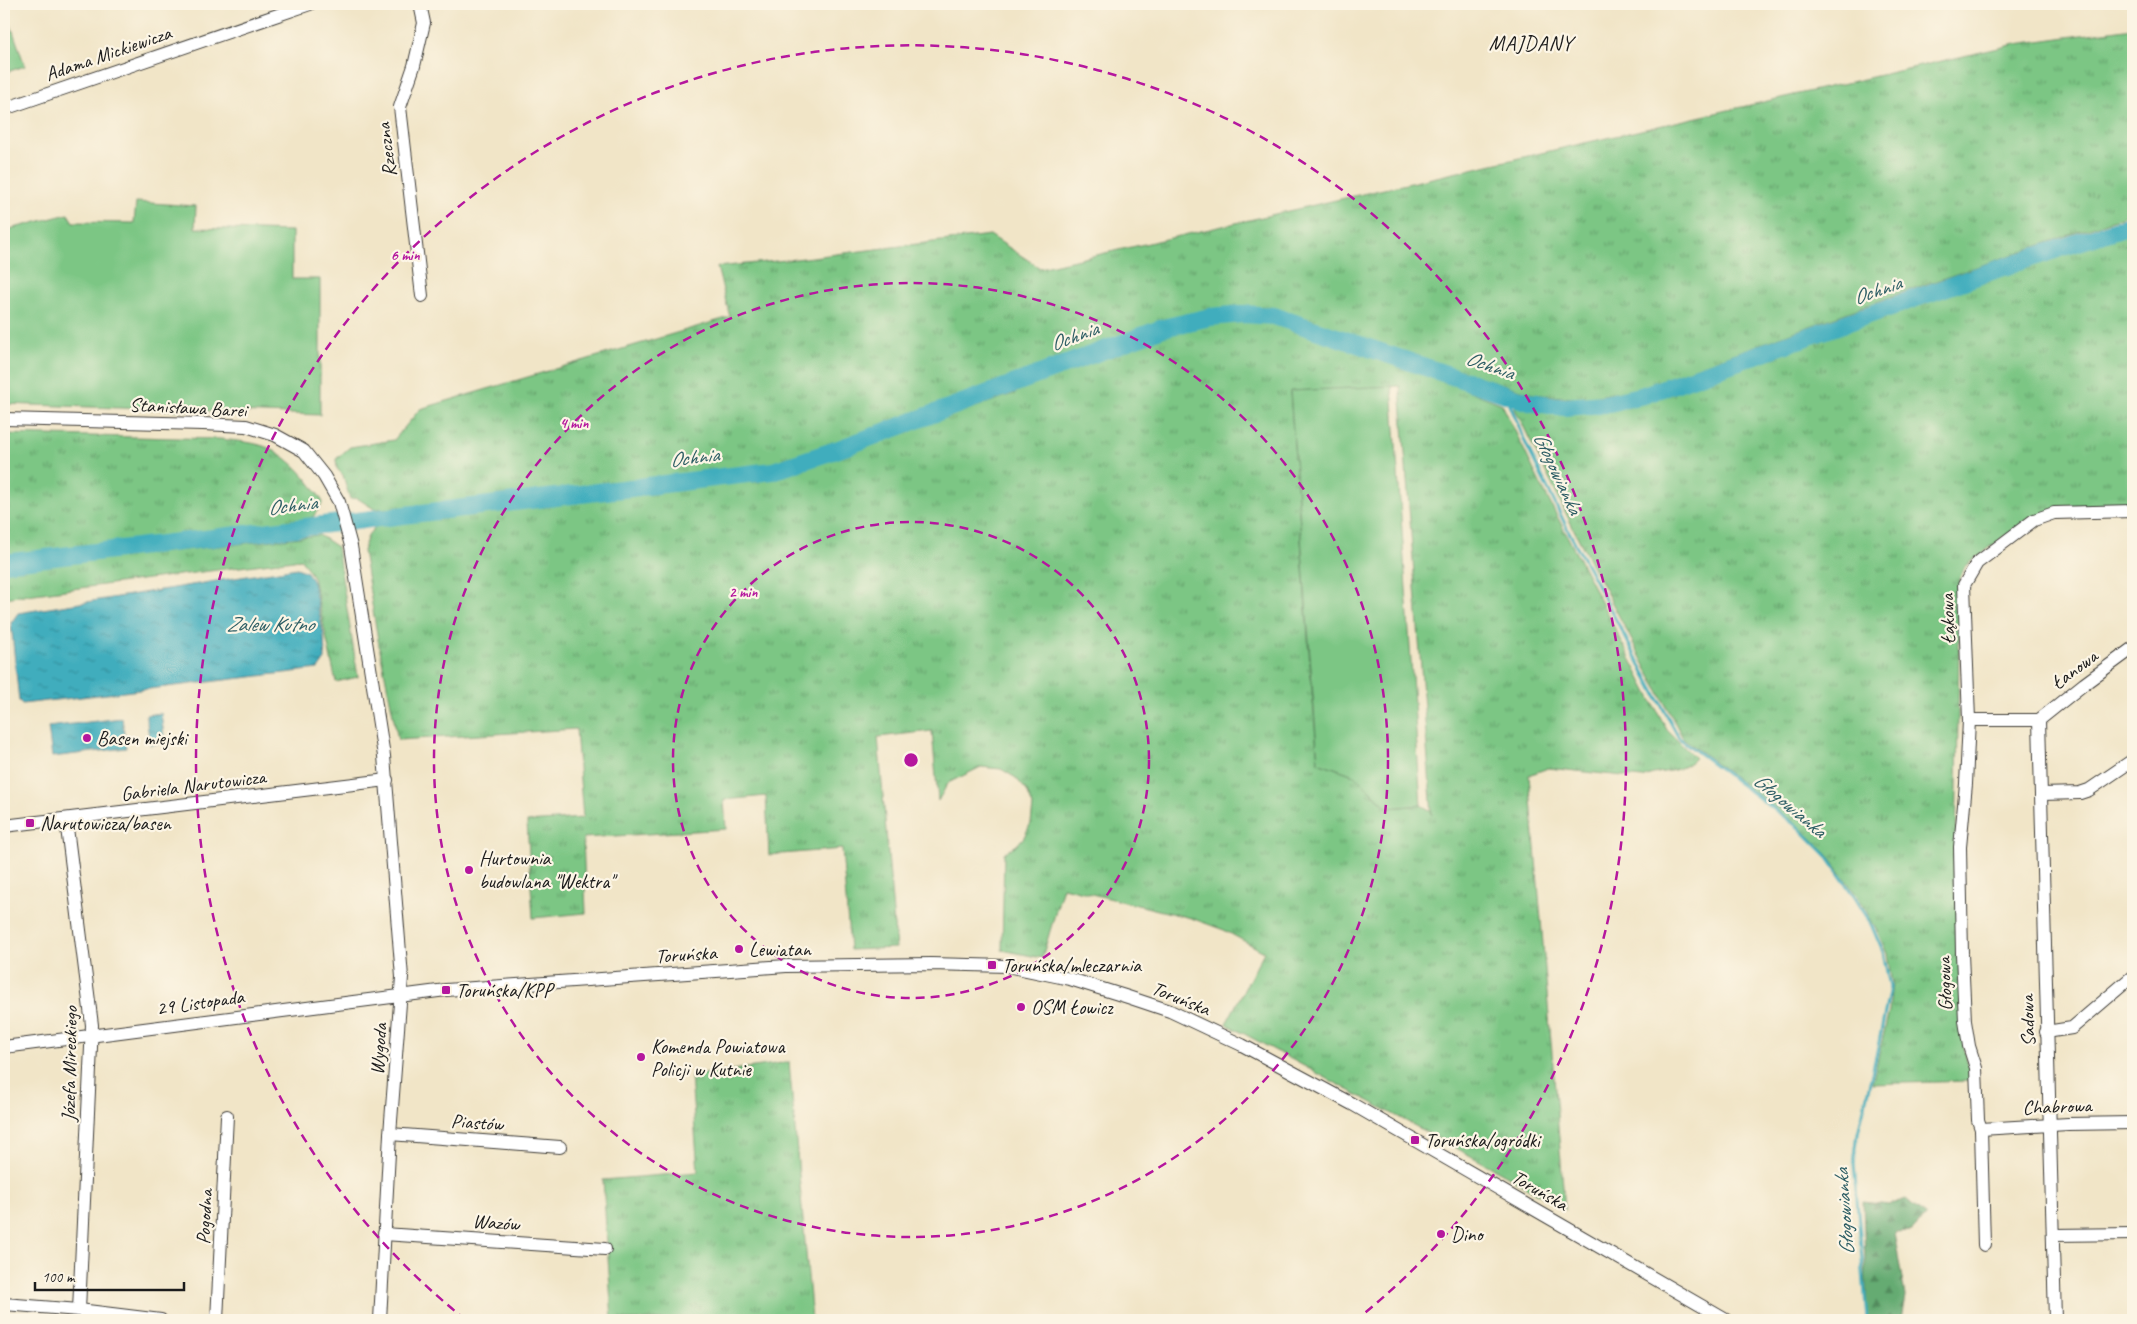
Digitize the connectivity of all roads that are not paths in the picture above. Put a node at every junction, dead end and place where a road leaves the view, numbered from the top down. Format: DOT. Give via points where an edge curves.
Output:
graph roads {
  1 [pos="310,4"];
  2 [pos="420,4"];
  3 [pos="4,109"];
  4 [pos="422,296"];
  5 [pos="4,419"];
  6 [pos="2133,511"];
  7 [pos="2133,648"];
  8 [pos="1969,720"];
  9 [pos="2039,720"];
  10 [pos="2133,760"];
  11 [pos="387,780"];
  12 [pos="2040,794"];
  13 [pos="66,820"];
  14 [pos="4,826"];
  15 [pos="2133,976"];
  16 [pos="402,995"];
  17 [pos="2046,1032"];
  18 [pos="92,1035"];
  19 [pos="4,1047"];
  20 [pos="227,1116"];
  21 [pos="2133,1123"];
  22 [pos="2049,1124"];
  23 [pos="1982,1129"];
  24 [pos="390,1134"];
  25 [pos="560,1147"];
  26 [pos="384,1234"];
  27 [pos="2133,1234"];
  28 [pos="2053,1235"];
  29 [pos="1984,1245"];
  30 [pos="606,1248"];
  31 [pos="4,1304"];
  32 [pos="79,1310"];
  33 [pos="161,1320"];
  34 [pos="217,1320"];
  35 [pos="380,1320"];
  36 [pos="1726,1320"];
  37 [pos="2055,1320"];
  1 -- 3 [label="street, Adama Mickiewicza"];
  2 -- 4 [label="street, Rzeczna" via="424,22 400,107"];
  5 -- 11 [label="street, Stanisława Barei" via="246,426 275,435 304,451 340,502 351,546"];
  6 -- 8 [label="street, Łąkowa" via="2054,513 2034,520 1977,562 1964,585"];
  7 -- 9 [label="street, Łanowa"];
  8 -- 9 [label="street"];
  8 -- 23 [label="street, Głogowa" via="1960,847 1962,959 1965,1021 1976,1068 1978,1120"];
  9 -- 12 [label="street, Sadowa"];
  10 -- 12 [label="street" via="2089,790"];
  11 -- 13 [label="street, Gabriela Narutowicza"];
  11 -- 16 [label="street, Wygoda"];
  12 -- 17 [label="street, Sadowa"];
  13 -- 14 [label="street, Gabriela Narutowicza"];
  13 -- 18 [label="street, Józefa Mireckiego"];
  15 -- 17 [label="street" via="2072,1028"];
  16 -- 18 [label="street, 29 Listopada"];
  16 -- 24 [label="street, Wygoda"];
  16 -- 36 [label="street, Toruńska" via="796,965 1000,966 1070,979 1170,1011 1242,1045 1352,1104"];
  17 -- 22 [label="street, Sadowa"];
  18 -- 19 [label="street, 29 Listopada"];
  18 -- 32 [label="street, Józefa Mireckiego"];
  20 -- 34 [label="street, Pogodna"];
  21 -- 22 [label="street, Chabrowa"];
  22 -- 23 [label="street, Chabrowa"];
  22 -- 28 [label="street, Sadowa"];
  23 -- 29 [label="street, Głogowa"];
  24 -- 25 [label="street, Piastów"];
  24 -- 26 [label="street, Wygoda"];
  26 -- 30 [label="street, Wazów"];
  26 -- 35 [label="street, Wygoda"];
  27 -- 28 [label="street"];
  28 -- 37 [label="street, Sadowa"];
  31 -- 32 [label="street"];
  32 -- 33 [label="street"];
}
